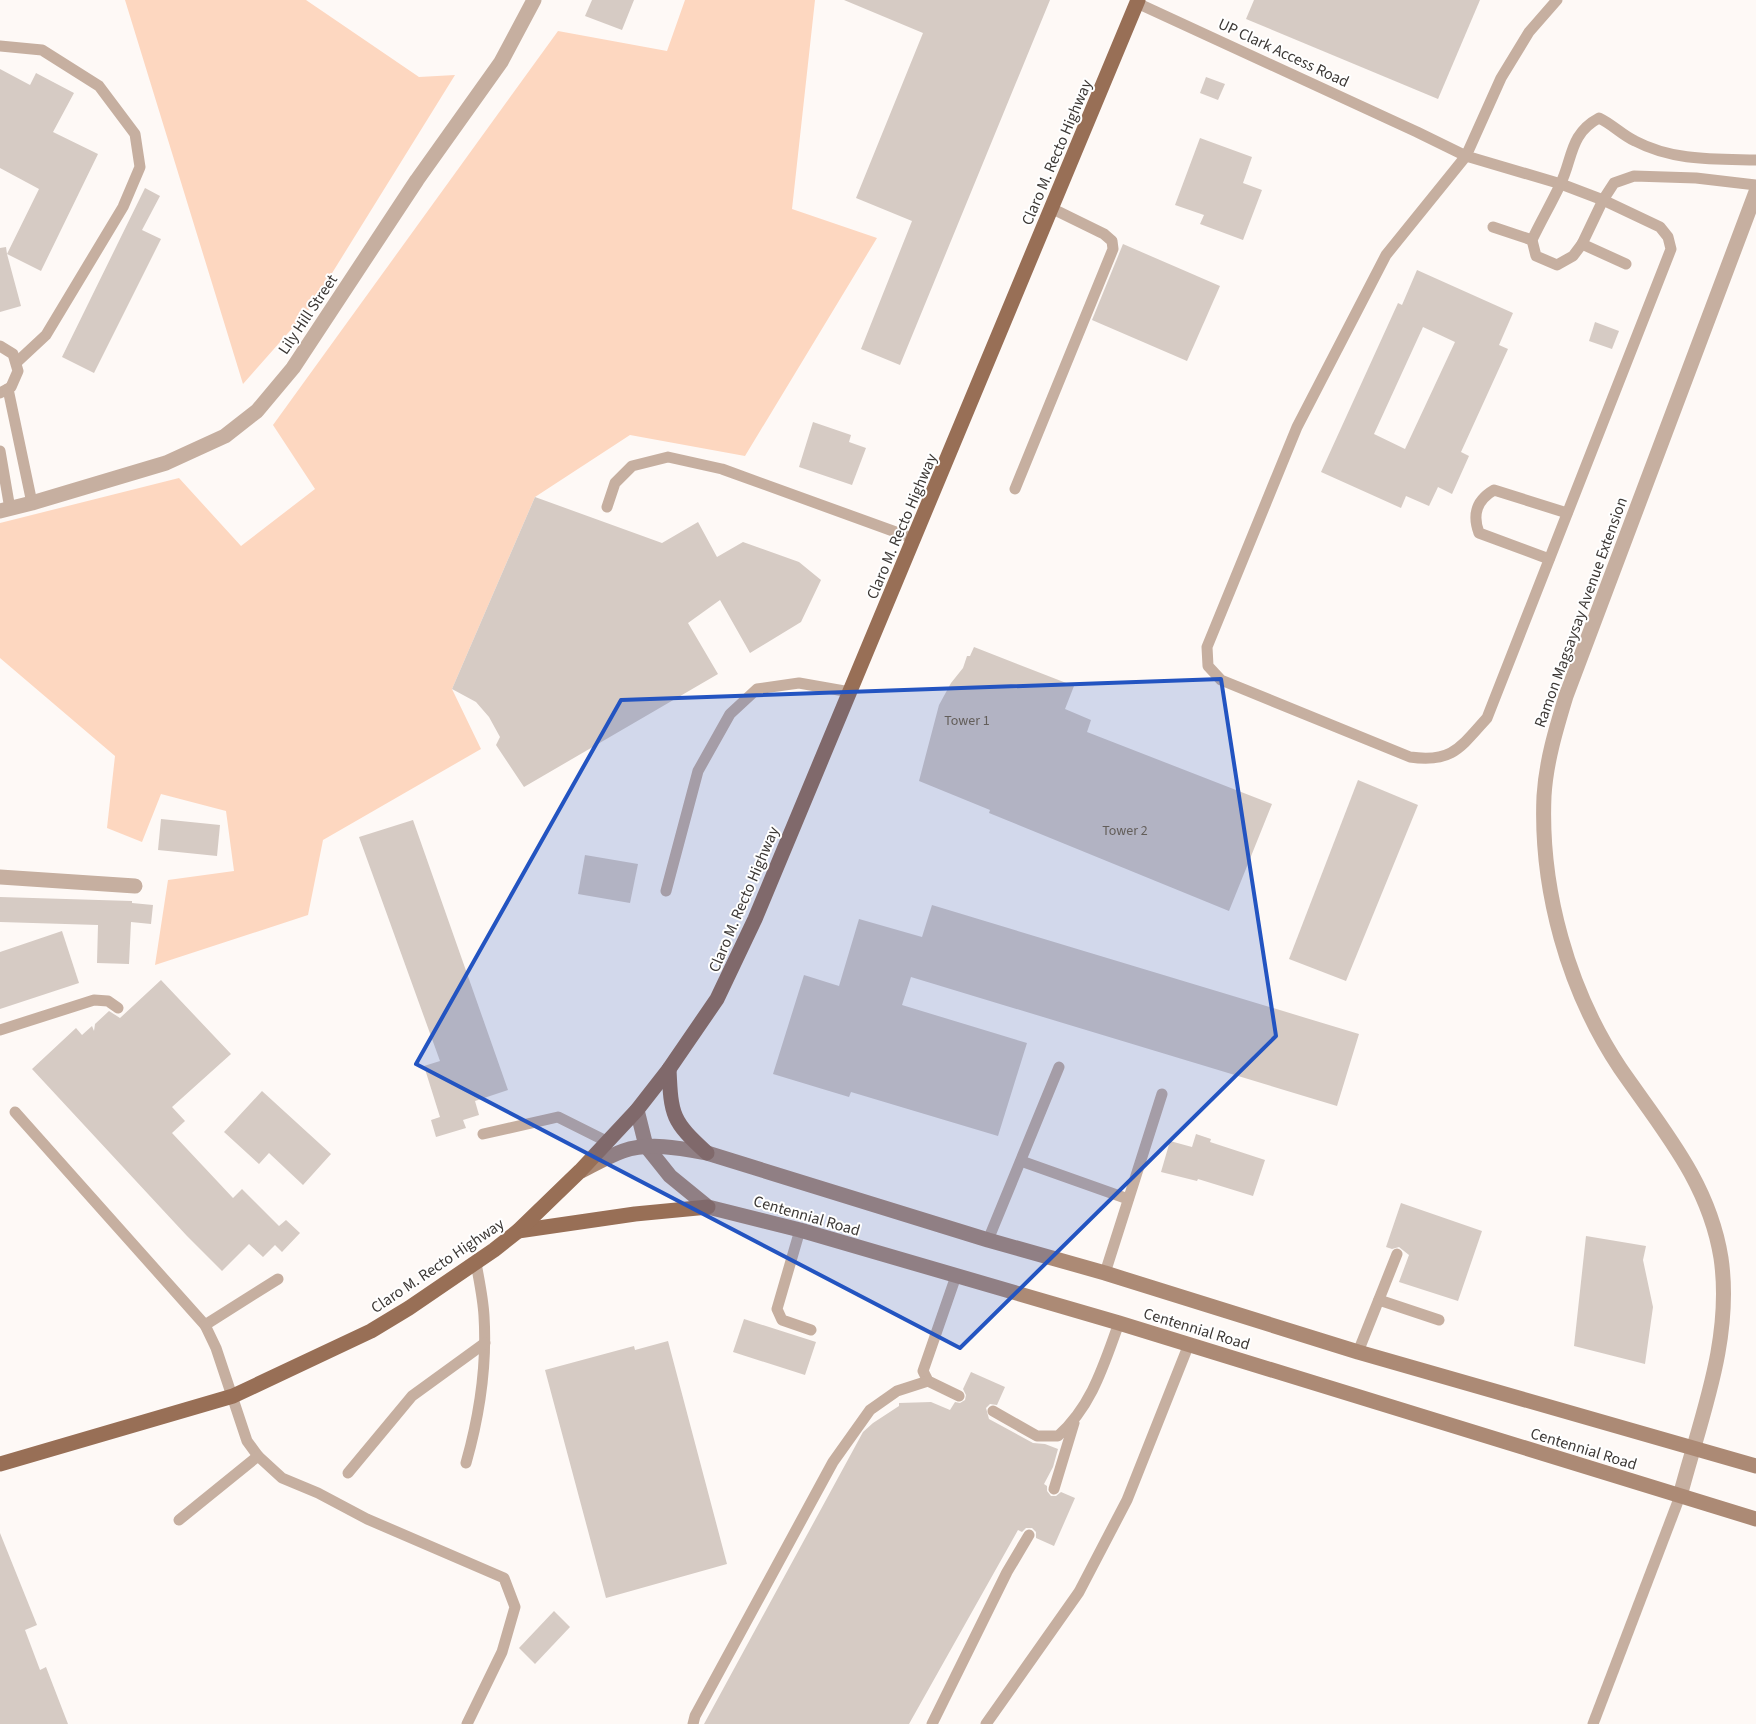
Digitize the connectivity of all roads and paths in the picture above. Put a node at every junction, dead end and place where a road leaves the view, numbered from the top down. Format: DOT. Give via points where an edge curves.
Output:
graph roads {
  1 [pos="534,0"];
  2 [pos="1557,0"];
  3 [pos="1138,1"];
  4 [pos="0,46"];
  5 [pos="1466,156"];
  6 [pos="1756,160"];
  7 [pos="1561,184"];
  8 [pos="1756,185"];
  9 [pos="1756,192"];
  10 [pos="1603,200"];
  11 [pos="1053,209"];
  12 [pos="1494,227"];
  13 [pos="1532,240"];
  14 [pos="1582,244"];
  15 [pos="1626,264"];
  16 [pos="0,346"];
  17 [pos="16,362"];
  18 [pos="4,391"];
  19 [pos="0,451"];
  20 [pos="1015,489"];
  21 [pos="32,503"];
  22 [pos="607,507"];
  23 [pos="5,510"];
  24 [pos="1567,513"];
  25 [pos="915,539"];
  26 [pos="1549,559"];
  27 [pos="850,692"];
  28 [pos="0,877"];
  29 [pos="135,886"];
  30 [pos="666,891"];
  31 [pos="118,1008"];
  32 [pos="0,1030"];
  33 [pos="1059,1066"];
  34 [pos="669,1069"];
  35 [pos="1162,1094"];
  36 [pos="637,1110"];
  37 [pos="15,1112"];
  38 [pos="483,1134"];
  39 [pos="608,1142"];
  40 [pos="646,1146"];
  41 [pos="707,1153"];
  42 [pos="1022,1161"];
  43 [pos="580,1171"];
  44 [pos="1128,1200"];
  45 [pos="708,1207"];
  46 [pos="800,1230"];
  47 [pos="518,1231"];
  48 [pos="988,1240"];
  49 [pos="1397,1254"];
  50 [pos="476,1263"];
  51 [pos="1104,1273"];
  52 [pos="956,1276"];
  53 [pos="278,1279"];
  54 [pos="1379,1300"];
  55 [pos="1439,1320"];
  56 [pos="1119,1322"];
  57 [pos="205,1325"];
  58 [pos="811,1330"];
  59 [pos="485,1342"];
  60 [pos="1189,1344"];
  61 [pos="1358,1352"];
  62 [pos="928,1381"];
  63 [pos="233,1396"];
  64 [pos="958,1396"];
  65 [pos="993,1412"];
  66 [pos="1075,1421"];
  67 [pos="1692,1449"];
  68 [pos="258,1456"];
  69 [pos="466,1463"];
  70 [pos="0,1464"];
  71 [pos="1756,1466"];
  72 [pos="348,1473"];
  73 [pos="1054,1489"];
  74 [pos="1680,1496"];
  75 [pos="1756,1519"];
  76 [pos="179,1520"];
  77 [pos="1028,1535"];
  78 [pos="467,1724"];
  79 [pos="693,1724"];
  80 [pos="932,1724"];
  81 [pos="986,1724"];
  82 [pos="1593,1724"];
  1 -- 21 [label="street, Lily Hill Street" via="501,62 417,180 293,368 257,411 225,436 166,463"];
  2 -- 5 [label="lane, UP Clark Access Road" via="1529,32 1501,78"];
  3 -- 5 [label="lane, UP Clark Access Road"];
  3 -- 11 [label="main road, Claro M. Recto Highway"];
  4 -- 17 [label="lane" via="42,50 99,86 135,134 140,167 123,207 46,335"];
  5 -- 7 [label="lane, UP Clark Access Road"];
  5 -- 26 [label="lane, UP Clark Access Road" via="1386,255 1297,427 1207,647 1208,666 1221,680 1410,757 1429,760 1448,756 1487,718"];
  6 -- 7 [label="lane" via="1666,154 1633,141 1614,125 1599,118 1586,125 1574,144"];
  7 -- 10 [label="lane, UP Clark Access Road"];
  7 -- 13 [label="lane"];
  8 -- 10 [label="lane" via="1696,178 1634,176 1614,183"];
  9 -- 67 [label="street, Ramon Magsaysay Avenue Extension" via="1566,696 1548,763 1544,795 1548,875 1564,945 1577,981 1619,1066 1684,1158 1702,1192 1720,1257 1723,1329"];
  10 -- 14 [label="lane"];
  10 -- 24 [label="lane, UP Clark Access Road" via="1660,227 1668,237 1671,249"];
  11 -- 20 [label="lane" via="1104,234 1112,241 1113,249"];
  11 -- 25 [label="main road, Claro M. Recto Highway" via="1031,254"];
  12 -- 13 [label="lane"];
  13 -- 14 [label="lane" via="1536,256 1557,266 1573,256"];
  14 -- 15 [label="lane"];
  16 -- 17 [label="lane" via="13,354"];
  17 -- 18 [label="lane" via="16,379"];
  18 -- 21 [label="lane"];
  19 -- 23 [label="lane"];
  21 -- 23 [label="street, Lily Hill Street"];
  22 -- 25 [label="lane" via="615,483 632,466 668,457 722,468"];
  24 -- 26 [label="lane, UP Clark Access Road"];
  24 -- 26 [label="lane" via="1494,490 1485,495 1476,508 1474,522 1478,533"];
  25 -- 27 [label="main road, Claro M. Recto Highway"];
  27 -- 30 [label="lane" via="799,684 757,689 730,714 698,771"];
  27 -- 34 [label="main road, Claro M. Recto Highway" via="731,974"];
  28 -- 29 [label="street"];
  31 -- 32 [label="lane" via="108,1001 94,1000"];
  33 -- 42 [label="lane"];
  34 -- 36 [label="main road, Claro M. Recto Highway"];
  34 -- 41 [label="main road" via="674,1118"];
  35 -- 44 [label="lane"];
  36 -- 39 [label="main road, Claro M. Recto Highway"];
  36 -- 40 [label="street, Centennial Road"];
  37 -- 57 [label="lane"];
  38 -- 39 [label="lane" via="558,1117"];
  39 -- 43 [label="main road, Claro M. Recto Highway"];
  40 -- 41 [label="street, Centennial Road"];
  40 -- 43 [label="street, Centennial Road" via="623,1151"];
  40 -- 45 [label="street, Centennial Road" via="670,1176"];
  41 -- 48 [label="street, Centennial Road"];
  42 -- 44 [label="lane"];
  42 -- 48 [label="lane"];
  43 -- 47 [label="main road, Claro M. Recto Highway"];
  44 -- 51 [label="lane"];
  45 -- 46 [label="street, Centennial Road"];
  45 -- 47 [label="main road"];
  46 -- 52 [label="street, Centennial Road"];
  46 -- 58 [label="lane" via="778,1309 782,1320"];
  47 -- 50 [label="main road, Claro M. Recto Highway"];
  48 -- 51 [label="street, Centennial Road"];
  49 -- 54 [label="lane"];
  50 -- 59 [label="lane"];
  50 -- 63 [label="main road, Claro M. Recto Highway" via="371,1330"];
  51 -- 61 [label="street, Centennial Road"];
  52 -- 56 [label="street, Centennial Road"];
  52 -- 62 [label="lane" via="923,1371"];
  53 -- 57 [label="lane"];
  54 -- 55 [label="lane"];
  54 -- 61 [label="lane"];
  56 -- 60 [label="street, Centennial Road"];
  56 -- 66 [label="lane" via="1093,1393"];
  57 -- 63 [label="lane"];
  59 -- 69 [label="lane" via="475,1431"];
  59 -- 72 [label="lane" via="412,1396"];
  60 -- 74 [label="street, Centennial Road"];
  60 -- 81 [label="lane" via="1127,1500 1079,1592"];
  61 -- 67 [label="street, Centennial Road"];
  62 -- 64 [label="lane"];
  62 -- 79 [label="lane" via="897,1391 870,1410 833,1462"];
  63 -- 68 [label="lane" via="247,1441"];
  63 -- 70 [label="main road, Claro M. Recto Highway"];
  65 -- 66 [label="lane" via="1037,1436 1058,1436"];
  66 -- 73 [label="lane"];
  67 -- 71 [label="street, Centennial Road"];
  67 -- 74 [label="street, Ramon Magsaysay Avenue Extension"];
  68 -- 76 [label="lane"];
  68 -- 78 [label="lane" via="282,1478 504,1578 515,1607 502,1652"];
  74 -- 75 [label="street, Centennial Road"];
  74 -- 82 [label="lane"];
  77 -- 80 [label="lane"];
}
